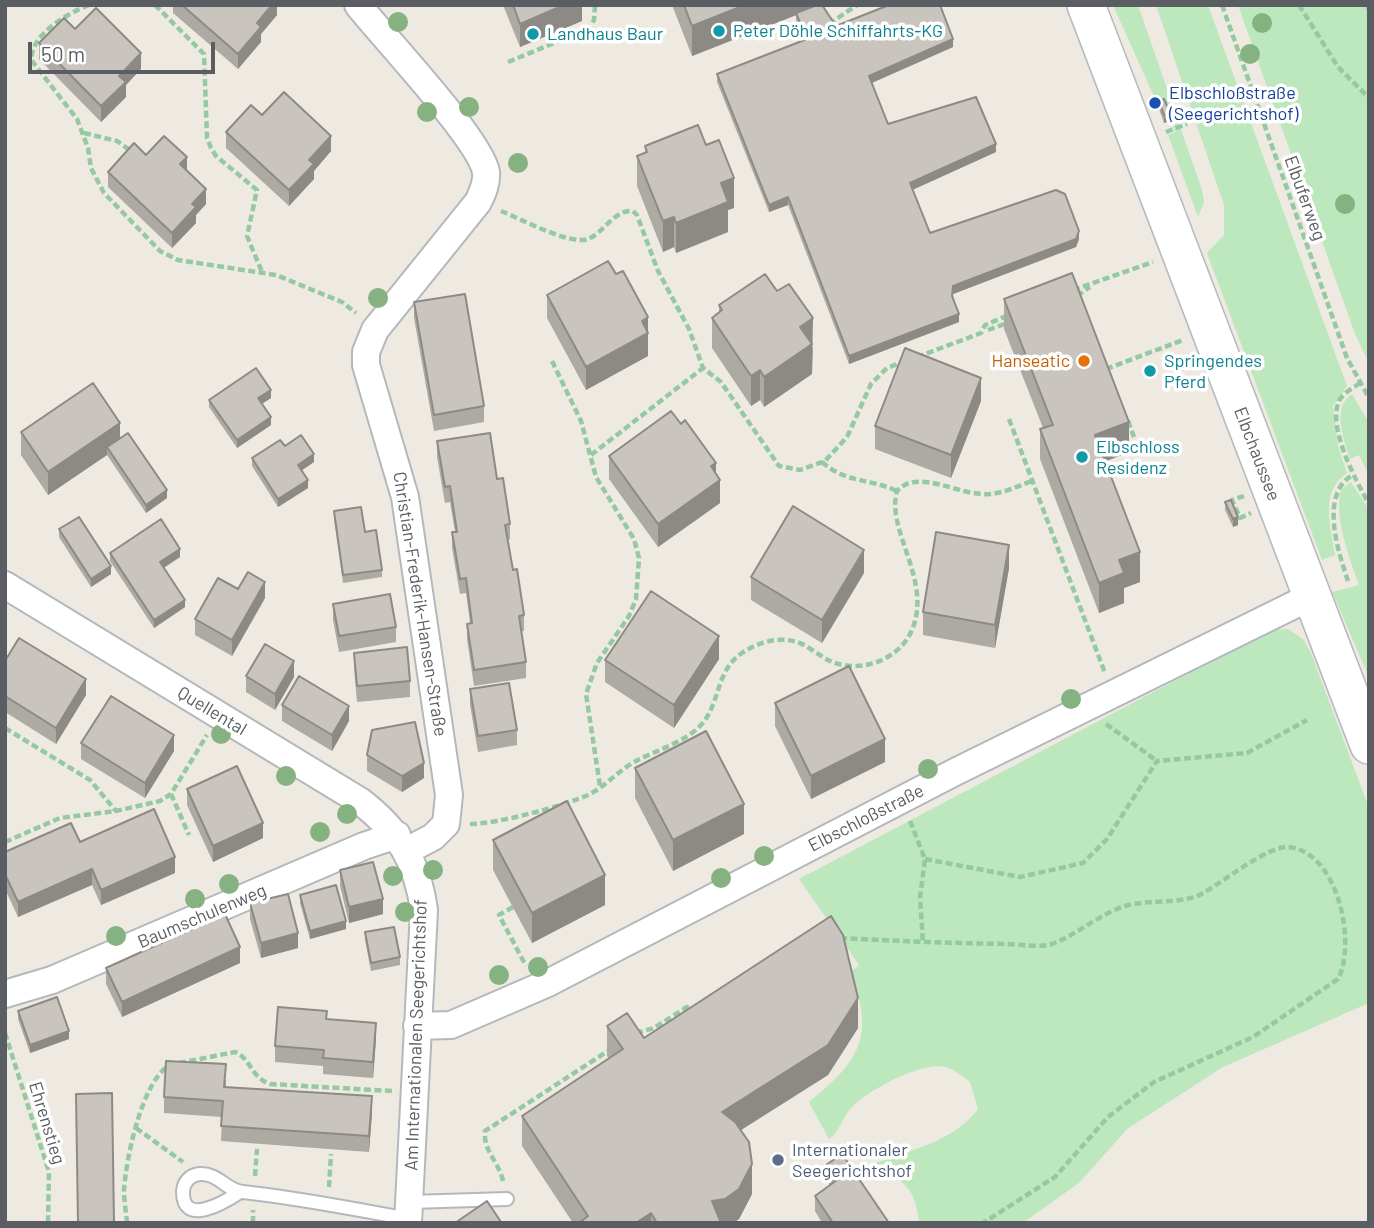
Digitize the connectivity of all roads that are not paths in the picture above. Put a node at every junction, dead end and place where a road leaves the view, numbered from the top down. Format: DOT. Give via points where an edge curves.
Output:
graph roads {
  1 [pos="358,5"];
  2 [pos="1086,5"];
  3 [pos="5,585"];
  4 [pos="1323,585"];
  5 [pos="1369,745"];
  6 [pos="403,842"];
  7 [pos="5,994"];
  8 [pos="417,1026"];
  9 [pos="240,1192"];
  10 [pos="507,1199"];
  11 [pos="409,1214"];
  1 -- 6 [label="street, Christian-Frederik-Hansen-Straße" via="472,143 486,171 486,186 478,202 375,330 366,352 405,497 449,795 446,824 433,837"];
  2 -- 4 [label="main road, Elbchaussee" via="1180,251"];
  3 -- 6 [label="street, Quellental" via="360,801"];
  4 -- 5 [label="main road, Elbchaussee"];
  4 -- 8 [label="street, Elbschloßstraße" via="548,983 451,1025"];
  6 -- 7 [label="street, Baumschulenweg" via="364,846 52,980"];
  6 -- 8 [label="street, Am Internationalen Seegerichtshof" via="418,875 424,909"];
  8 -- 11 [label="street, Am Internationalen Seegerichtshof"];
  9 -- 11 [label="lane"];
  10 -- 11 [label="lane"];
}
